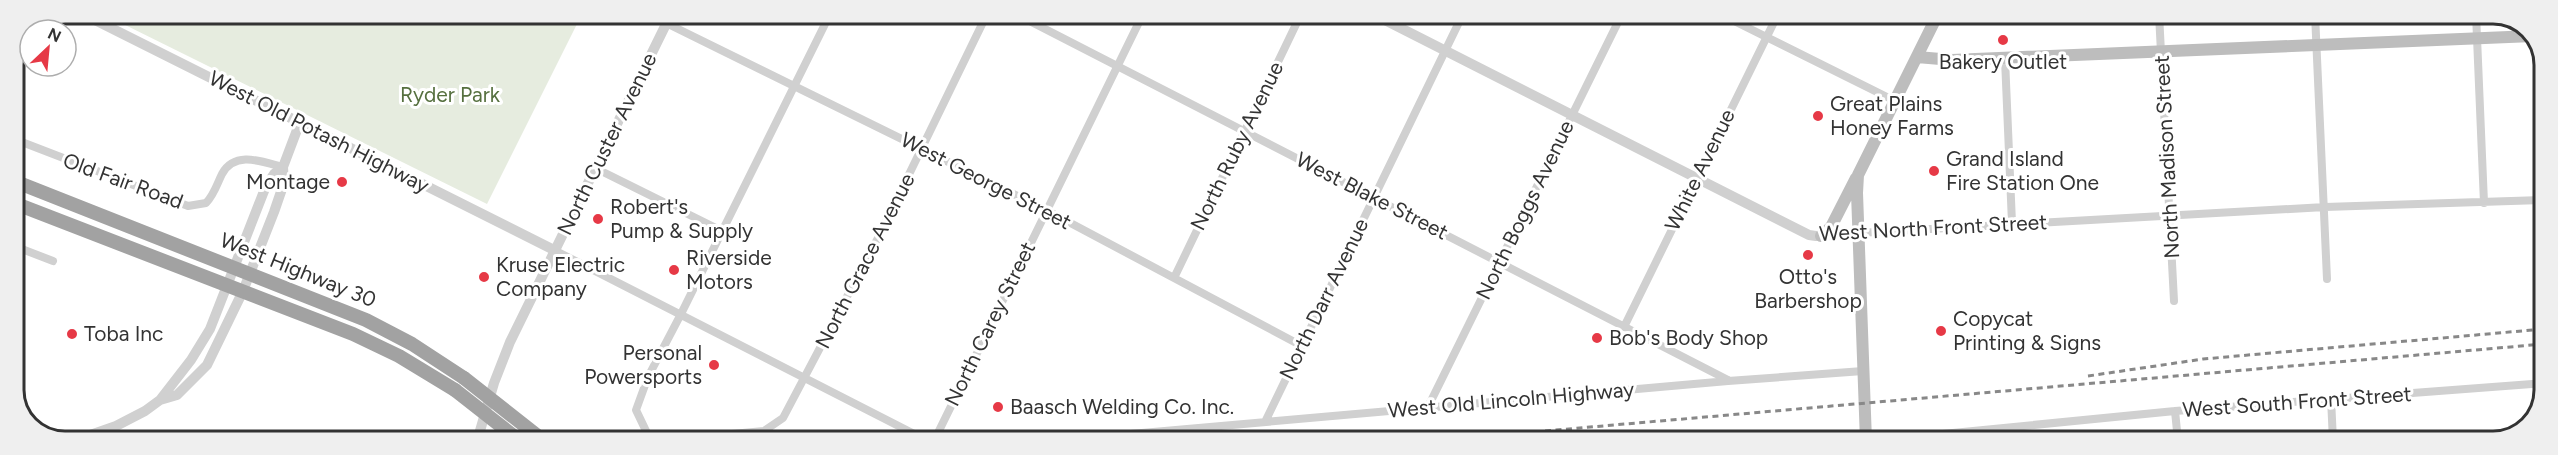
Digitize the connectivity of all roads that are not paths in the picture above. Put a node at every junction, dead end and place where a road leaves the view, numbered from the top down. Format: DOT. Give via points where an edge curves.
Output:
graph roads {
  1 [pos="103,24"];
  2 [pos="665,24"];
  3 [pos="679,24"];
  4 [pos="825,24"];
  5 [pos="982,24"];
  6 [pos="1036,24"];
  7 [pos="1138,24"];
  8 [pos="1295,24"];
  9 [pos="1393,24"];
  10 [pos="1458,24"];
  11 [pos="1617,24"];
  12 [pos="1740,24"];
  13 [pos="1773,24"];
  14 [pos="1933,24"];
  15 [pos="2159,24"];
  16 [pos="2316,24"];
  17 [pos="2476,24"];
  18 [pos="1766,37"];
  19 [pos="2523,37"];
  20 [pos="2477,39"];
  21 [pos="2317,46"];
  22 [pos="1445,50"];
  23 [pos="2160,52"];
  24 [pos="1917,57"];
  25 [pos="2004,58"];
  26 [pos="1118,65"];
  27 [pos="794,86"];
  28 [pos="1895,101"];
  29 [pos="1571,115"];
  30 [pos="300,122"];
  31 [pos="1244,130"];
  32 [pos="24,143"];
  33 [pos="922,149"];
  34 [pos="283,167"];
  35 [pos="595,168"];
  36 [pos="1858,175"];
  37 [pos="1696,179"];
  38 [pos="24,185"];
  39 [pos="1374,197"];
  40 [pos="2534,200"];
  41 [pos="2484,203"];
  42 [pos="24,207"];
  43 [pos="2325,207"];
  44 [pos="1046,210"];
  45 [pos="2170,216"];
  46 [pos="2012,223"];
  47 [pos="722,231"];
  48 [pos="1858,233"];
  49 [pos="1821,236"];
  50 [pos="24,250"];
  51 [pos="554,250"];
  52 [pos="53,261"];
  53 [pos="1499,262"];
  54 [pos="235,266"];
  55 [pos="250,273"];
  56 [pos="1174,278"];
  57 [pos="2327,279"];
  58 [pos="227,286"];
  59 [pos="243,291"];
  60 [pos="2174,301"];
  61 [pos="681,314"];
  62 [pos="1624,327"];
  63 [pos="1302,346"];
  64 [pos="1863,371"];
  65 [pos="805,379"];
  66 [pos="1728,381"];
  67 [pos="2534,384"];
  68 [pos="2331,399"];
  69 [pos="160,400"];
  70 [pos="1428,407"];
  71 [pos="2175,411"];
  72 [pos="1265,422"];
  73 [pos="100,431"];
  74 [pos="480,431"];
  75 [pos="507,431"];
  76 [pos="531,431"];
  77 [pos="646,431"];
  78 [pos="764,431"];
  79 [pos="908,431"];
  80 [pos="939,431"];
  81 [pos="1164,431"];
  82 [pos="1866,431"];
  83 [pos="1972,431"];
  84 [pos="2177,431"];
  85 [pos="2333,431"];
  1 -- 30 [label="street, West Old Potash Highway"];
  2 -- 35 [label="street, North Custer Avenue"];
  3 -- 27 [label="street, West George Street"];
  4 -- 27 [label="street"];
  5 -- 33 [label="street, North Grace Avenue"];
  6 -- 26 [label="street, West Blake Street"];
  7 -- 26 [label="street, North Carey Street"];
  8 -- 31 [label="street, North Ruby Avenue"];
  9 -- 22 [label="street, West North Front Street"];
  10 -- 22 [label="street, North Darr Avenue"];
  11 -- 29 [label="street, North Boggs Avenue"];
  12 -- 18 [label="street"];
  13 -- 18 [label="street, White Avenue"];
  14 -- 24 [label="main road"];
  15 -- 23 [label="street, North Madison Street"];
  16 -- 21 [label="street"];
  17 -- 20 [label="street"];
  18 -- 28 [label="street"];
  18 -- 37 [label="street, White Avenue"];
  19 -- 20 [label="main road"];
  20 -- 21 [label="main road"];
  20 -- 41 [label="street"];
  21 -- 23 [label="main road"];
  21 -- 43 [label="street"];
  22 -- 29 [label="street, West North Front Street"];
  22 -- 39 [label="street, North Darr Avenue"];
  23 -- 25 [label="main road"];
  23 -- 45 [label="street, North Madison Street"];
  24 -- 25 [label="main road"];
  24 -- 28 [label="main road"];
  25 -- 46 [label="street"];
  26 -- 31 [label="street, West Blake Street"];
  26 -- 44 [label="street, North Carey Street"];
  27 -- 33 [label="street, West George Street"];
  27 -- 47 [label="street"];
  28 -- 36 [label="main road"];
  29 -- 37 [label="street, West North Front Street"];
  29 -- 53 [label="street, North Boggs Avenue"];
  30 -- 34 [label="street"];
  30 -- 51 [label="street, West Old Potash Highway"];
  31 -- 39 [label="street, West Blake Street"];
  31 -- 56 [label="street, North Ruby Avenue"];
  32 -- 34 [label="street, Old Fair Road" via="188,206 206,203 226,168 238,160"];
  33 -- 44 [label="street, West George Street"];
  33 -- 65 [label="street, North Grace Avenue"];
  34 -- 54 [label="street" via="266,186"];
  34 -- 55 [label="street" via="282,189"];
  35 -- 47 [label="street"];
  35 -- 51 [label="street, North Custer Avenue"];
  36 -- 48 [label="main road"];
  36 -- 49 [label="main road" via="1831,227"];
  37 -- 49 [label="street, West North Front Street" via="1809,235"];
  37 -- 62 [label="street, White Avenue"];
  38 -- 54 [label="highway, West Highway 30"];
  39 -- 53 [label="street, West Blake Street"];
  39 -- 63 [label="street, North Darr Avenue"];
  40 -- 41 [label="street, West North Front Street"];
  41 -- 43 [label="street, West North Front Street"];
  42 -- 58 [label="highway, West Highway 30"];
  43 -- 45 [label="street, West North Front Street"];
  43 -- 57 [label="street"];
  44 -- 56 [label="street, West George Street"];
  44 -- 80 [label="street, North Carey Street"];
  45 -- 46 [label="street, West North Front Street"];
  45 -- 60 [label="street, North Madison Street"];
  46 -- 48 [label="street, West North Front Street"];
  47 -- 61 [label="street"];
  48 -- 49 [label="street, West North Front Street"];
  48 -- 64 [label="main road"];
  50 -- 52 [label="street"];
  51 -- 61 [label="street"];
  51 -- 74 [label="street, North Custer Avenue" via="501,365"];
  53 -- 62 [label="street, West Blake Street"];
  53 -- 70 [label="street, North Boggs Avenue"];
  54 -- 55 [label="highway, West Highway 30"];
  54 -- 58 [label="street"];
  55 -- 59 [label="street"];
  55 -- 76 [label="highway, West Highway 30, bridge" via="381,327 412,344 464,378"];
  56 -- 63 [label="street, West George Street"];
  58 -- 59 [label="highway, West Highway 30"];
  58 -- 69 [label="street" via="205,339"];
  59 -- 69 [label="street" via="207,365 182,391"];
  59 -- 75 [label="highway, West Highway 30, bridge" via="378,345 455,390"];
  61 -- 65 [label="street"];
  61 -- 77 [label="street, North Grace Avenue" via="648,377 636,410"];
  62 -- 66 [label="street, West Blake Street"];
  63 -- 72 [label="street, North Darr Avenue"];
  64 -- 66 [label="street, West Old Lincoln Highway"];
  64 -- 82 [label="main road"];
  65 -- 78 [label="street, North Grace Avenue" via="783,418"];
  65 -- 79 [label="street"];
  66 -- 70 [label="street, West Old Lincoln Highway"];
  67 -- 68 [label="street, West South Front Street"];
  68 -- 71 [label="street, West South Front Street"];
  68 -- 85 [label="street"];
  69 -- 73 [label="street" via="130,420"];
  70 -- 72 [label="street, West Old Lincoln Highway"];
  71 -- 83 [label="street, West South Front Street"];
  71 -- 84 [label="street"];
  72 -- 81 [label="street, West Old Lincoln Highway"];
}
